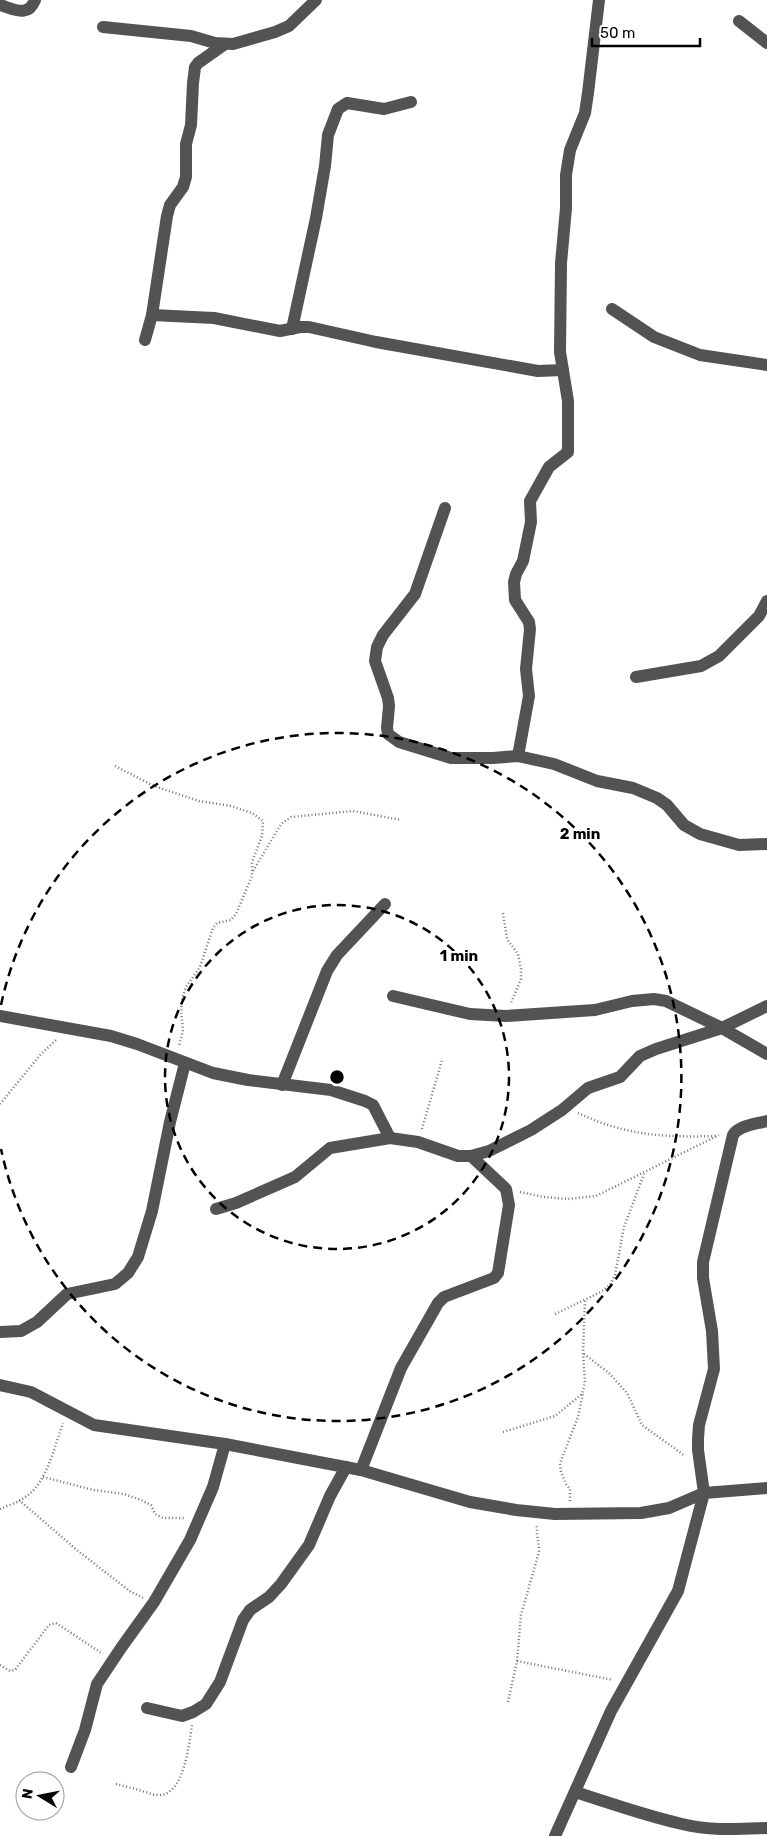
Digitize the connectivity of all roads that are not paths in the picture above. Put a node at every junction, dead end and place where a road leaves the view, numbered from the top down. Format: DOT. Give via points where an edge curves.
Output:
graph roads {
  1 [pos="35,0"];
  2 [pos="316,0"];
  3 [pos="599,0"];
  4 [pos="0,5"];
  5 [pos="739,21"];
  6 [pos="103,27"];
  7 [pos="767,43"];
  8 [pos="225,44"];
  9 [pos="411,102"];
  10 [pos="612,308"];
  11 [pos="152,316"];
  12 [pos="292,329"];
  13 [pos="145,340"];
  14 [pos="767,366"];
  15 [pos="562,370"];
  16 [pos="445,508"];
  17 [pos="767,601"];
  18 [pos="636,677"];
  19 [pos="518,756"];
  20 [pos="767,844"];
  21 [pos="385,904"];
  22 [pos="393,996"];
  23 [pos="767,1006"];
  24 [pos="0,1016"];
  25 [pos="722,1028"];
  26 [pos="767,1054"];
  27 [pos="181,1061"];
  28 [pos="282,1085"];
  29 [pos="767,1122"];
  30 [pos="390,1138"];
  31 [pos="471,1156"];
  32 [pos="216,1209"];
  33 [pos="0,1332"];
  34 [pos="0,1386"];
  35 [pos="225,1444"];
  36 [pos="346,1467"];
  37 [pos="361,1470"];
  38 [pos="767,1488"];
  39 [pos="704,1494"];
  40 [pos="147,1708"];
  41 [pos="71,1766"];
  42 [pos="574,1792"];
  43 [pos="767,1828"];
  44 [pos="555,1836"];
  1 -- 4 [label="street" via="28,10"];
  2 -- 8 [label="street" via="289,26"];
  3 -- 15 [label="street" via="585,113 570,150 566,175 561,264"];
  5 -- 7 [label="street"];
  6 -- 8 [label="street" via="191,36"];
  8 -- 11 [label="street" via="196,67 186,144 186,177 167,216"];
  9 -- 12 [label="street" via="384,109 347,103 338,109 328,135 316,218"];
  10 -- 14 [label="street" via="654,337 700,355"];
  11 -- 12 [label="street" via="214,318 271,330"];
  11 -- 13 [label="street"];
  12 -- 15 [label="street" via="309,327 538,371"];
  15 -- 19 [label="street" via="568,401 568,452 549,467 530,501 531,522 523,562 514,582 515,600 529,622 530,630 526,669 529,696"];
  16 -- 19 [label="street" via="415,594 377,646 375,661 389,706 388,734 399,742 451,758"];
  17 -- 18 [label="street" via="759,616 719,656 701,666"];
  19 -- 20 [label="street" via="554,764 597,781 633,788 657,798 684,825 700,834 739,844"];
  21 -- 28 [label="street" via="326,971"];
  22 -- 25 [label="street" via="470,1014 506,1016 595,1010 654,999"];
  23 -- 25 [label="street"];
  24 -- 27 [label="street" via="111,1036"];
  25 -- 26 [label="street"];
  25 -- 31 [label="street" via="640,1056 620,1077 588,1088 562,1110 530,1130 489,1151"];
  27 -- 28 [label="street" via="213,1073"];
  27 -- 33 [label="street" via="152,1211 138,1257 128,1273 115,1284 67,1294 37,1322 22,1331"];
  28 -- 30 [label="street" via="331,1090 369,1102"];
  29 -- 39 [label="street" via="740,1129 733,1135 704,1262 714,1369 699,1425 698,1450"];
  30 -- 31 [label="street" via="418,1142 458,1156"];
  30 -- 32 [label="street" via="330,1148 295,1177"];
  31 -- 37 [label="street" via="506,1189 509,1205 497,1275 480,1285 444,1297 438,1303 401,1368"];
  34 -- 35 [label="street" via="31,1392 94,1425"];
  35 -- 36 [label="street"];
  35 -- 41 [label="street" via="213,1487 190,1540 156,1598 97,1684"];
  36 -- 37 [label="street"];
  36 -- 40 [label="street" via="309,1545 281,1584 243,1620 220,1682 206,1704 182,1716"];
  37 -- 39 [label="street" via="470,1502 538,1512 653,1511"];
  38 -- 39 [label="street"];
  39 -- 42 [label="street" via="678,1591 611,1711"];
  42 -- 43 [label="street" via="682,1824 728,1829"];
  42 -- 44 [label="street"];
}
